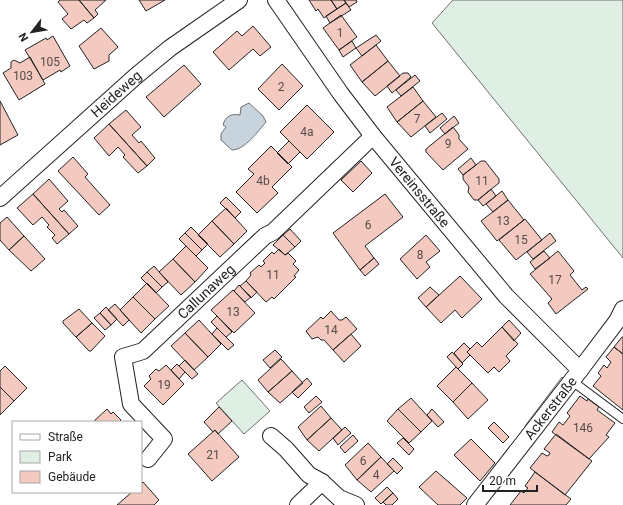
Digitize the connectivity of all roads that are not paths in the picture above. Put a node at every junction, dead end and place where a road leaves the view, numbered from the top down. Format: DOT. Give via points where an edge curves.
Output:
graph roads {
  1 [pos="239,0"];
  2 [pos="276,0"];
  3 [pos="373,136"];
  4 [pos="0,198"];
  5 [pos="623,309"];
  6 [pos="576,376"];
  7 [pos="623,419"];
  8 [pos="271,436"];
  9 [pos="148,459"];
  10 [pos="322,482"];
  11 [pos="298,505"];
  12 [pos="356,505"];
  13 [pos="475,505"];
  1 -- 4 [label="street, Heideweg" via="170,48 136,76"];
  2 -- 3 [label="street, Vereinsstraße"];
  3 -- 6 [label="street, Vereinsstraße"];
  3 -- 9 [label="street, Callunaweg" via="143,351 123,357 131,404 164,439"];
  5 -- 6 [label="street, Ackerstraße"];
  6 -- 7 [label="lane"];
  6 -- 13 [label="street, Ackerstraße"];
  8 -- 10 [label="street" via="309,475"];
  10 -- 11 [label="street"];
  10 -- 12 [label="street" via="339,498"];
}
